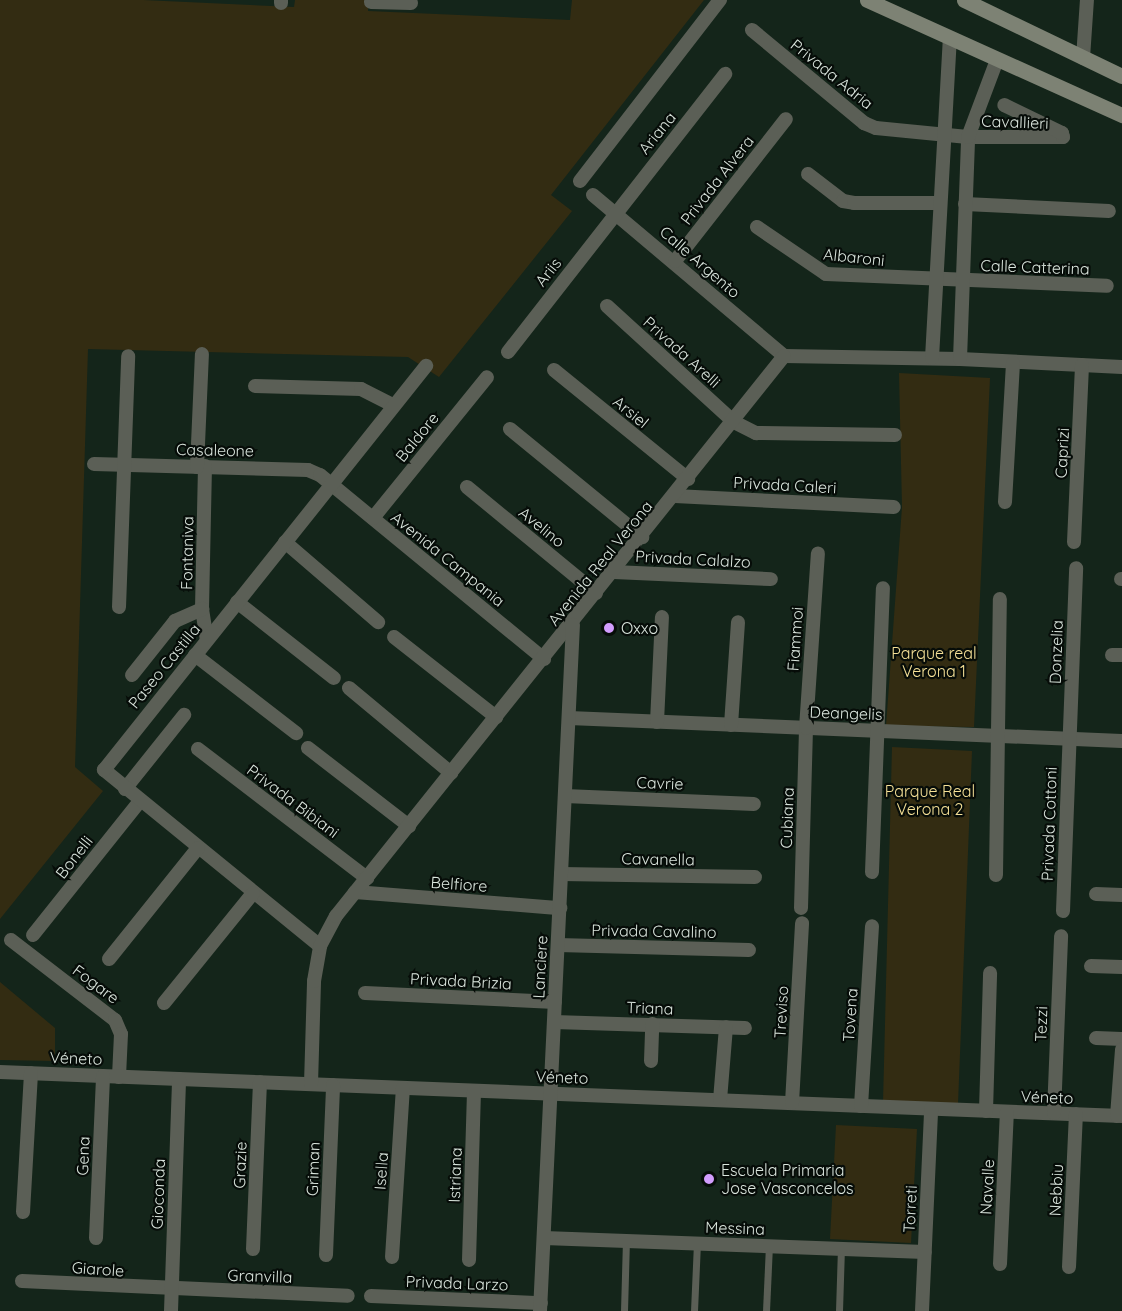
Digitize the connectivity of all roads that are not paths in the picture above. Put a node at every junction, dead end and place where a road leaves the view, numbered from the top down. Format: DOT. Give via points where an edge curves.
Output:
graph roads {
  1 [pos="720,0"];
  2 [pos="867,0"];
  3 [pos="964,0"];
  4 [pos="1087,0"];
  5 [pos="390,1"];
  6 [pos="371,2"];
  7 [pos="411,3"];
  8 [pos="752,30"];
  9 [pos="950,39"];
  10 [pos="1083,58"];
  11 [pos="997,60"];
  12 [pos="725,74"];
  13 [pos="1122,76"];
  14 [pos="1004,105"];
  15 [pos="1122,115"];
  16 [pos="786,119"];
  17 [pos="945,135"];
  18 [pos="968,137"];
  19 [pos="808,174"];
  20 [pos="580,181"];
  21 [pos="593,195"];
  22 [pos="940,203"];
  23 [pos="965,204"];
  24 [pos="1109,211"];
  25 [pos="615,212"];
  26 [pos="757,227"];
  27 [pos="675,261"];
  28 [pos="935,280"];
  29 [pos="962,281"];
  30 [pos="1107,286"];
  31 [pos="607,306"];
  32 [pos="508,352"];
  33 [pos="202,354"];
  34 [pos="128,356"];
  35 [pos="784,356"];
  36 [pos="932,358"];
  37 [pos="960,359"];
  38 [pos="1013,363"];
  39 [pos="1082,365"];
  40 [pos="426,366"];
  41 [pos="1122,367"];
  42 [pos="554,370"];
  43 [pos="487,377"];
  44 [pos="255,386"];
  45 [pos="393,405"];
  46 [pos="734,422"];
  47 [pos="510,429"];
  48 [pos="895,435"];
  49 [pos="94,464"];
  50 [pos="125,464"];
  51 [pos="201,466"];
  52 [pos="688,479"];
  53 [pos="332,484"];
  54 [pos="467,487"];
  55 [pos="675,496"];
  56 [pos="1005,502"];
  57 [pos="894,507"];
  58 [pos="373,518"];
  59 [pos="642,537"];
  60 [pos="285,542"];
  61 [pos="1074,542"];
  62 [pos="818,553"];
  63 [pos="1076,567"];
  64 [pos="614,572"];
  65 [pos="771,579"];
  66 [pos="883,588"];
  67 [pos="596,593"];
  68 [pos="1000,599"];
  69 [pos="237,602"];
  70 [pos="119,607"];
  71 [pos="202,609"];
  72 [pos="662,617"];
  73 [pos="378,622"];
  74 [pos="738,622"];
  75 [pos="573,625"];
  76 [pos="394,637"];
  77 [pos="207,640"];
  78 [pos="195,655"];
  79 [pos="543,659"];
  80 [pos="132,675"];
  81 [pos="334,678"];
  82 [pos="349,688"];
  83 [pos="184,716"];
  84 [pos="496,717"];
  85 [pos="569,718"];
  86 [pos="657,722"];
  87 [pos="732,725"];
  88 [pos="806,728"];
  89 [pos="876,731"];
  90 [pos="296,733"];
  91 [pos="998,736"];
  92 [pos="1069,738"];
  93 [pos="1122,741"];
  94 [pos="308,748"];
  95 [pos="198,749"];
  96 [pos="451,773"];
  97 [pos="125,789"];
  98 [pos="565,796"];
  99 [pos="140,801"];
  100 [pos="754,804"];
  101 [pos="409,826"];
  102 [pos="198,848"];
  103 [pos="872,872"];
  104 [pos="561,874"];
  105 [pos="996,875"];
  106 [pos="367,878"];
  107 [pos="755,878"];
  108 [pos="355,892"];
  109 [pos="253,893"];
  110 [pos="1096,894"];
  111 [pos="1122,895"];
  112 [pos="560,908"];
  113 [pos="801,908"];
  114 [pos="1063,911"];
  115 [pos="802,923"];
  116 [pos="872,926"];
  117 [pos="33,935"];
  118 [pos="1061,936"];
  119 [pos="10,940"];
  120 [pos="558,945"];
  121 [pos="320,946"];
  122 [pos="749,950"];
  123 [pos="109,959"];
  124 [pos="1091,966"];
  125 [pos="1122,967"];
  126 [pos="990,973"];
  127 [pos="365,993"];
  128 [pos="555,1002"];
  129 [pos="164,1003"];
  130 [pos="554,1022"];
  131 [pos="652,1024"];
  132 [pos="726,1027"];
  133 [pos="745,1028"];
  134 [pos="1096,1038"];
  135 [pos="1122,1039"];
  136 [pos="1122,1049"];
  137 [pos="651,1061"];
  138 [pos="0,1072"];
  139 [pos="31,1073"];
  140 [pos="103,1076"];
  141 [pos="118,1077"];
  142 [pos="179,1079"];
  143 [pos="260,1082"];
  144 [pos="311,1084"];
  145 [pos="333,1085"];
  146 [pos="403,1088"];
  147 [pos="474,1091"];
  148 [pos="551,1094"];
  149 [pos="720,1100"];
  150 [pos="792,1103"];
  151 [pos="861,1106"];
  152 [pos="931,1108"];
  153 [pos="986,1111"];
  154 [pos="1007,1112"];
  155 [pos="1054,1113"];
  156 [pos="1076,1114"];
  157 [pos="1120,1116"];
  158 [pos="23,1212"];
  159 [pos="96,1238"];
  160 [pos="544,1238"];
  161 [pos="626,1241"];
  162 [pos="697,1243"];
  163 [pos="769,1246"];
  164 [pos="253,1248"];
  165 [pos="841,1249"];
  166 [pos="925,1252"];
  167 [pos="326,1255"];
  168 [pos="392,1257"];
  169 [pos="468,1260"];
  170 [pos="1000,1264"];
  171 [pos="1069,1267"];
  172 [pos="22,1281"];
  173 [pos="172,1290"];
  174 [pos="348,1296"];
  175 [pos="371,1296"];
  176 [pos="540,1307"];
  177 [pos="171,1311"];
  178 [pos="624,1311"];
  179 [pos="694,1311"];
  180 [pos="766,1311"];
  181 [pos="839,1311"];
  182 [pos="922,1311"];
  1 -- 20 [label="street"];
  2 -- 9 [label="street"];
  3 -- 10 [label="street"];
  4 -- 10 [label="street"];
  5 -- 6 [label="street"];
  5 -- 7 [label="street"];
  8 -- 17 [label="street, Privada Adria" via="864,123 876,128"];
  9 -- 11 [label="street"];
  9 -- 17 [label="street"];
  10 -- 13 [label="street"];
  11 -- 15 [label="street"];
  11 -- 18 [label="street"];
  12 -- 25 [label="street, Ariana"];
  14 -- 18 [label="street, Cavallieri" via="1062,133 1063,137"];
  16 -- 27 [label="street, Privada Alvera"];
  17 -- 18 [label="street, Privada Adria"];
  17 -- 22 [label="street"];
  18 -- 23 [label="street"];
  19 -- 22 [label="street" via="843,201"];
  21 -- 25 [label="street, Calle Argento"];
  22 -- 28 [label="street"];
  23 -- 24 [label="street"];
  23 -- 29 [label="street"];
  25 -- 27 [label="street, Calle Argento"];
  25 -- 32 [label="street, Ariis"];
  26 -- 28 [label="street, Albaroni" via="817,272"];
  27 -- 35 [label="street, Calle Argento"];
  28 -- 29 [label="street, Albaroni"];
  28 -- 36 [label="street"];
  29 -- 30 [label="street, Calle Catterina"];
  29 -- 37 [label="street"];
  31 -- 46 [label="street, Privada Arelli"];
  33 -- 51 [label="street, Fontaniva"];
  34 -- 50 [label="street"];
  35 -- 36 [label="street"];
  35 -- 46 [label="street, Avenida Real Verona"];
  36 -- 37 [label="street"];
  37 -- 38 [label="street"];
  38 -- 39 [label="street"];
  38 -- 56 [label="street"];
  39 -- 41 [label="street"];
  39 -- 61 [label="street, Caprizi"];
  40 -- 45 [label="street, Paseo Castilla"];
  42 -- 52 [label="street, Arsiel"];
  43 -- 58 [label="street, Baldore"];
  44 -- 45 [label="street" via="361,389"];
  45 -- 53 [label="street, Paseo Castilla"];
  46 -- 48 [label="street" via="756,433"];
  46 -- 52 [label="street, Avenida Real Verona"];
  47 -- 59 [label="street"];
  49 -- 50 [label="street, Casaleone"];
  50 -- 51 [label="street, Casaleone"];
  50 -- 70 [label="street"];
  51 -- 53 [label="street, Casaleone" via="308,470"];
  51 -- 71 [label="street, Fontaniva"];
  52 -- 55 [label="street, Avenida Real Verona"];
  53 -- 58 [label="street, Avenida Campania"];
  53 -- 60 [label="street, Paseo Castilla"];
  54 -- 67 [label="street, Avelino"];
  55 -- 57 [label="street, Privada Caleri"];
  55 -- 59 [label="street, Avenida Real Verona"];
  58 -- 79 [label="street, Avenida Campania"];
  59 -- 64 [label="street, Avenida Real Verona"];
  60 -- 69 [label="street, Paseo Castilla"];
  60 -- 73 [label="street"];
  62 -- 88 [label="street, Fiammoi"];
  63 -- 92 [label="street, Donzelia"];
  64 -- 65 [label="street, Privada Calalzo"];
  64 -- 67 [label="street, Avenida Real Verona"];
  66 -- 89 [label="street"];
  67 -- 75 [label="street, Avenida Real Verona"];
  68 -- 91 [label="street"];
  69 -- 77 [label="street, Paseo Castilla"];
  69 -- 81 [label="street"];
  71 -- 77 [label="street, Fontaniva"];
  71 -- 80 [label="street" via="174,621"];
  72 -- 86 [label="street"];
  74 -- 87 [label="street"];
  75 -- 79 [label="street, Avenida Real Verona"];
  75 -- 85 [label="street, Lanciere"];
  76 -- 84 [label="street"];
  77 -- 78 [label="street, Paseo Castilla"];
  78 -- 90 [label="street"];
  78 -- 97 [label="street, Paseo Castilla" via="106,763 104,770"];
  79 -- 84 [label="street, Avenida Real Verona"];
  82 -- 96 [label="street"];
  83 -- 97 [label="street"];
  84 -- 96 [label="street, Avenida Real Verona"];
  85 -- 86 [label="street, Deangelis"];
  85 -- 98 [label="street, Lanciere"];
  86 -- 87 [label="street, Deangelis"];
  87 -- 88 [label="street, Deangelis"];
  88 -- 89 [label="street, Deangelis"];
  88 -- 113 [label="street, Cubiana"];
  89 -- 91 [label="street, Deangelis"];
  89 -- 103 [label="street"];
  91 -- 92 [label="street, Deangelis"];
  91 -- 105 [label="street"];
  92 -- 93 [label="street, Deangelis"];
  92 -- 114 [label="street, Privada Cottoni"];
  94 -- 101 [label="street"];
  95 -- 106 [label="street, Privada Bibiani"];
  96 -- 101 [label="street, Avenida Real Verona"];
  97 -- 99 [label="street, Paseo Castilla"];
  98 -- 100 [label="street, Cavrie"];
  98 -- 104 [label="street, Lanciere"];
  99 -- 102 [label="street, Paseo Castilla"];
  99 -- 117 [label="street, Bonelli"];
  101 -- 106 [label="street, Avenida Real Verona"];
  102 -- 109 [label="street, Paseo Castilla"];
  102 -- 123 [label="street"];
  104 -- 107 [label="street, Cavanella"];
  104 -- 112 [label="street, Lanciere"];
  106 -- 108 [label="street, Avenida Real Verona"];
  108 -- 112 [label="street, Belfiore"];
  108 -- 121 [label="street, Avenida Real Verona"];
  109 -- 121 [label="street, Paseo Castilla"];
  109 -- 129 [label="street"];
  110 -- 111 [label="street"];
  112 -- 120 [label="street, Lanciere"];
  115 -- 150 [label="street, Treviso"];
  116 -- 151 [label="street, Tovena"];
  118 -- 155 [label="street, Tezzi"];
  119 -- 141 [label="street, Fogare" via="115,1020 121,1034"];
  120 -- 122 [label="street, Privada Cavalino"];
  120 -- 128 [label="street, Lanciere"];
  121 -- 144 [label="street, Avenida Real Verona" via="314,981"];
  124 -- 125 [label="street"];
  126 -- 153 [label="street"];
  127 -- 128 [label="street, Privada Brizia"];
  128 -- 130 [label="street, Lanciere"];
  130 -- 131 [label="street, Triana"];
  130 -- 148 [label="street, Lanciere"];
  131 -- 132 [label="street, Triana"];
  131 -- 137 [label="street"];
  132 -- 133 [label="street, Triana"];
  132 -- 149 [label="street"];
  134 -- 135 [label="street"];
  136 -- 157 [label="street"];
  138 -- 139 [label="street, Véneto"];
  139 -- 140 [label="street, Véneto"];
  139 -- 158 [label="street"];
  140 -- 141 [label="street, Véneto"];
  140 -- 159 [label="street, Gena"];
  141 -- 142 [label="street, Véneto"];
  142 -- 143 [label="street, Véneto"];
  142 -- 173 [label="street, Gioconda"];
  143 -- 144 [label="street, Véneto"];
  143 -- 164 [label="street, Grazie"];
  144 -- 145 [label="street, Véneto"];
  145 -- 146 [label="street, Véneto"];
  145 -- 167 [label="street, Griman"];
  146 -- 147 [label="street, Véneto"];
  146 -- 168 [label="street, Isella"];
  147 -- 148 [label="street, Véneto"];
  147 -- 169 [label="street, Istriana"];
  148 -- 149 [label="street, Véneto"];
  148 -- 160 [label="street, Lanciere"];
  149 -- 150 [label="street, Véneto"];
  150 -- 151 [label="street, Véneto"];
  151 -- 152 [label="street, Véneto"];
  152 -- 153 [label="street, Véneto"];
  152 -- 166 [label="street, Torreti"];
  153 -- 154 [label="street, Véneto"];
  154 -- 155 [label="street, Véneto"];
  154 -- 170 [label="street, Navalle"];
  155 -- 156 [label="street, Véneto"];
  156 -- 157 [label="street, Véneto"];
  156 -- 171 [label="street, Nebbiu"];
  160 -- 161 [label="street, Messina"];
  160 -- 176 [label="street, Lanciere"];
  161 -- 162 [label="street, Messina"];
  161 -- 178 [label="lane"];
  162 -- 163 [label="street, Messina"];
  162 -- 179 [label="lane"];
  163 -- 165 [label="street, Messina"];
  163 -- 180 [label="lane"];
  165 -- 166 [label="street, Messina"];
  165 -- 181 [label="lane"];
  166 -- 182 [label="street, Torreti"];
  172 -- 173 [label="street, Giarole"];
  173 -- 174 [label="street, Granvilla"];
  173 -- 177 [label="street, Gioconda"];
  175 -- 176 [label="street, Privada Larzo"];
}
